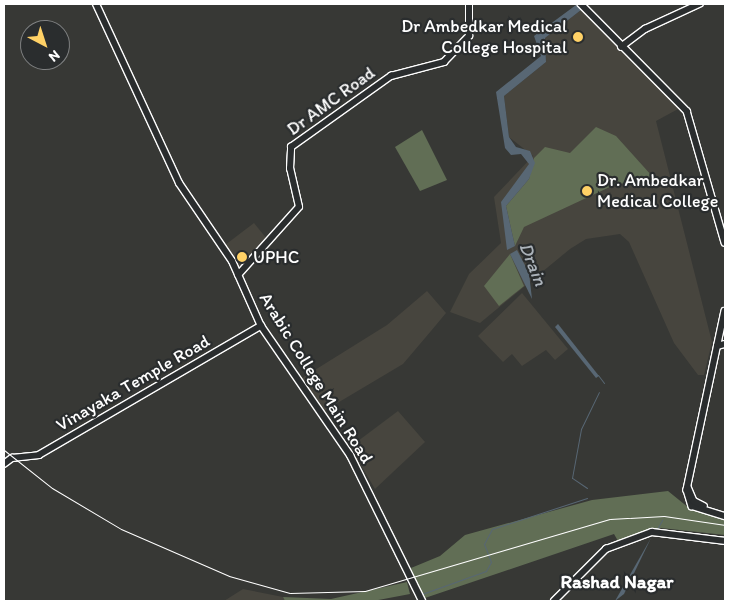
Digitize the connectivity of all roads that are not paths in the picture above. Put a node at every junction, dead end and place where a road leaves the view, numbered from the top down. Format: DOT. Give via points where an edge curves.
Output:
graph roads {
  1 [pos="96,4"];
  2 [pos="469,4"];
  3 [pos="581,4"];
  4 [pos="699,4"];
  5 [pos="621,47"];
  6 [pos="725,243"];
  7 [pos="238,275"];
  8 [pos="725,311"];
  9 [pos="262,326"];
  10 [pos="725,344"];
  11 [pos="717,346"];
  12 [pos="4,464"];
  13 [pos="725,514"];
  14 [pos="668,534"];
  15 [pos="725,537"];
  16 [pos="725,541"];
  17 [pos="420,601"];
  18 [pos="554,601"];
  1 -- 7 [label="main road, Arabic College Main Road" via="149,126"];
  2 -- 7 [label="street, Dr AMC Road" via="468,36 444,62 391,76 291,147 290,169 299,207"];
  3 -- 5 [label="street"];
  4 -- 5 [label="street" via="645,29"];
  5 -- 6 [label="street" via="687,110"];
  7 -- 9 [label="main road, Arabic College Main Road"];
  8 -- 11 [label="street"];
  9 -- 12 [label="street, Vinayaka Temple Road" via="38,455 18,457"];
  9 -- 17 [label="main road, Arabic College Main Road" via="350,455 402,556"];
  10 -- 11 [label="street"];
  11 -- 13 [label="street" via="688,487 694,502"];
  14 -- 15 [label="street"];
  14 -- 16 [label="street"];
  14 -- 18 [label="street" via="655,532 606,549"];
}
